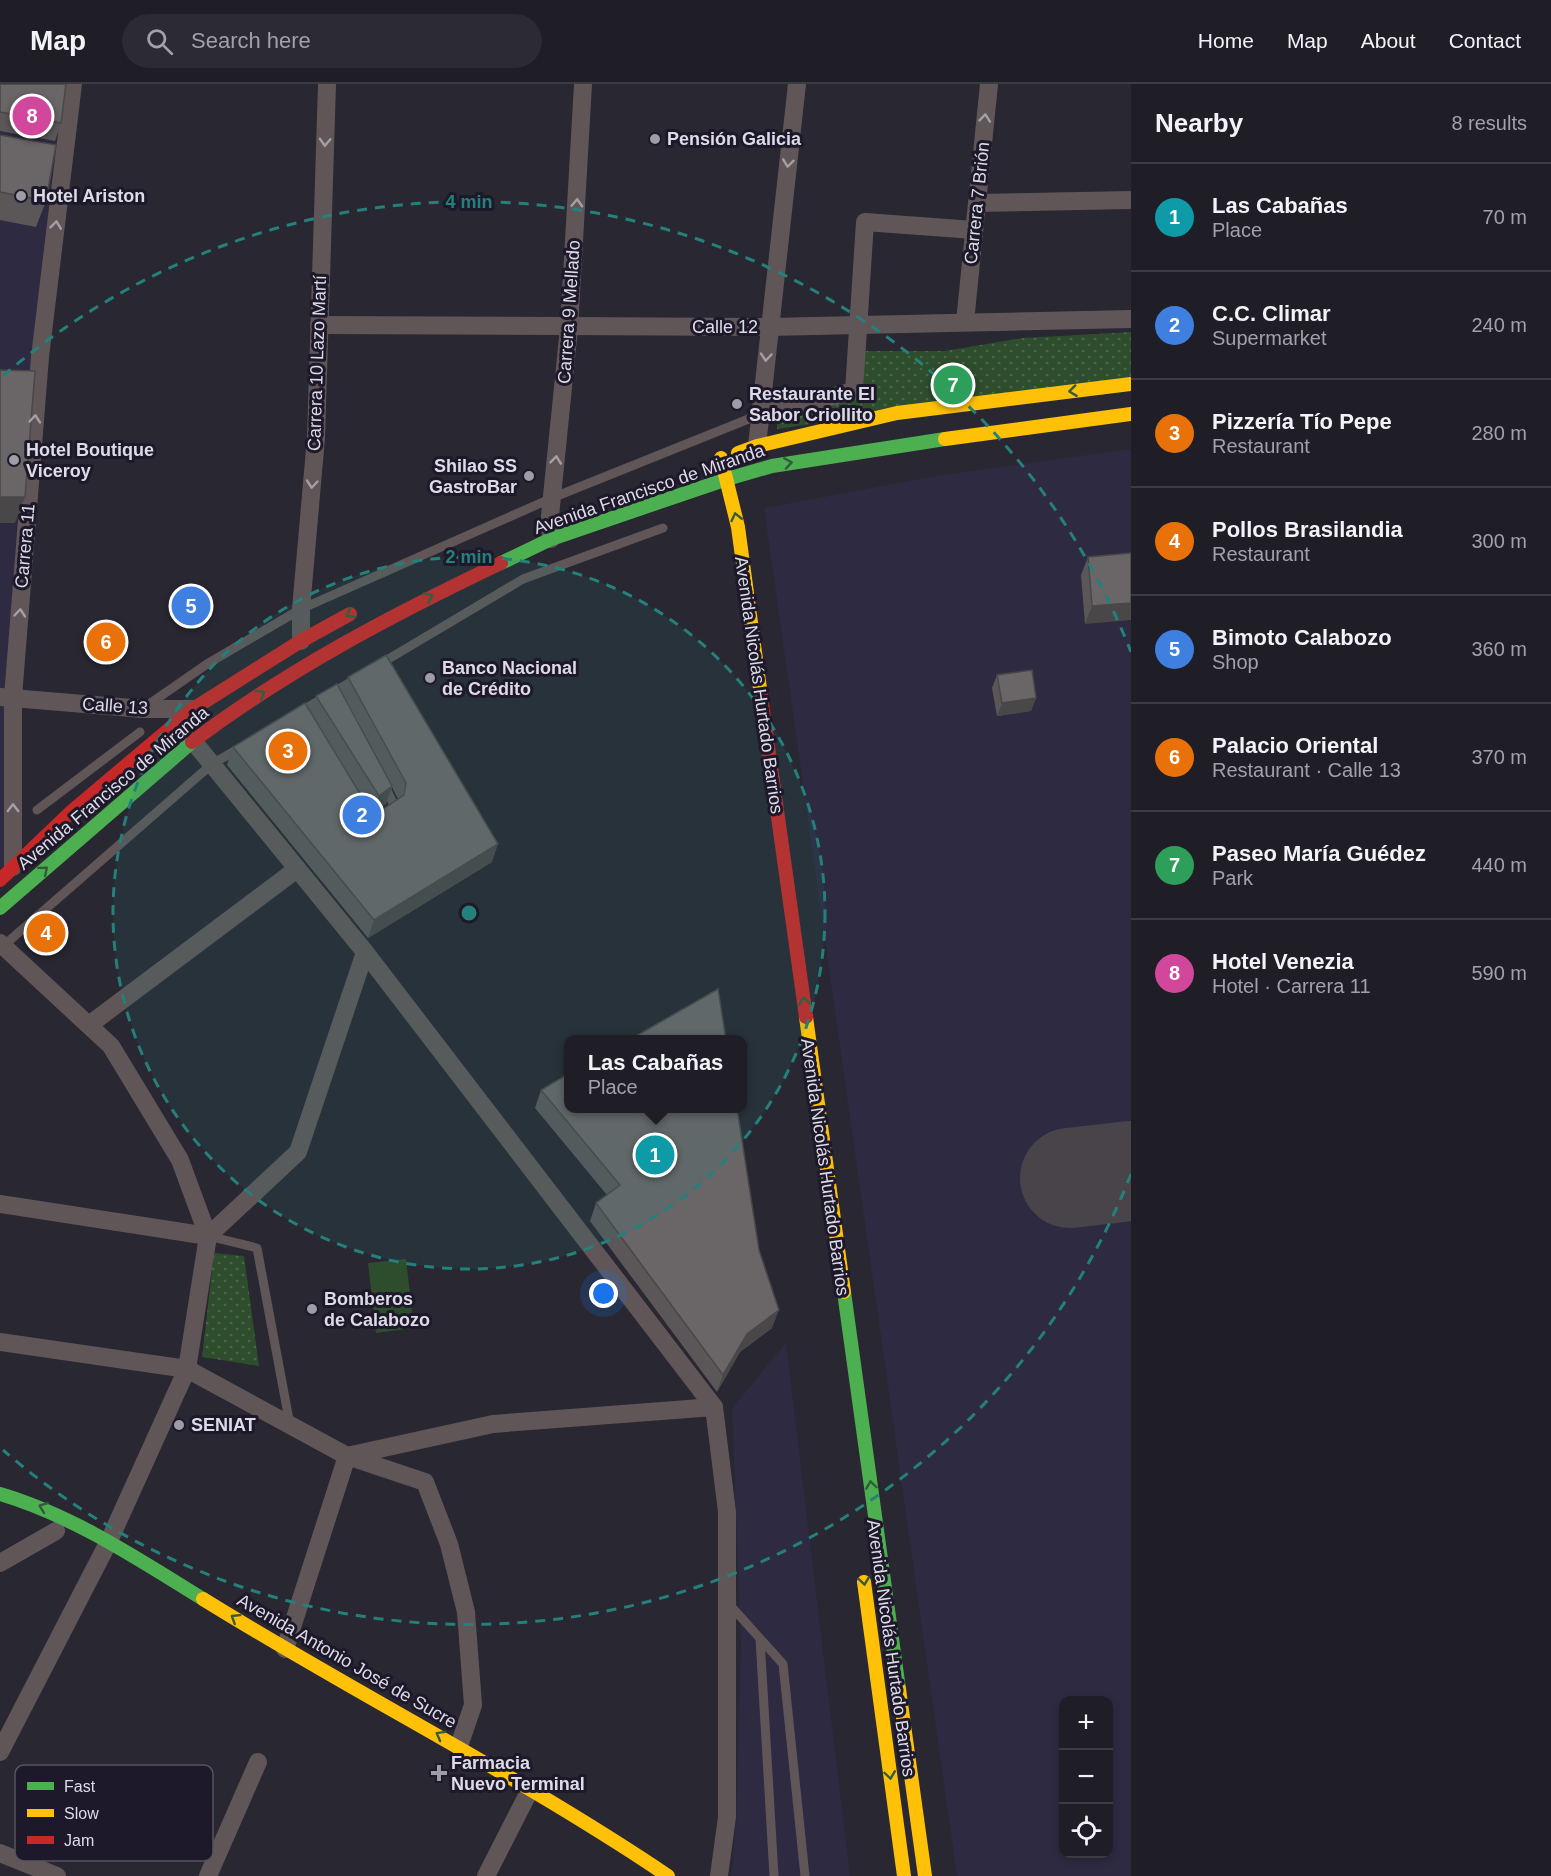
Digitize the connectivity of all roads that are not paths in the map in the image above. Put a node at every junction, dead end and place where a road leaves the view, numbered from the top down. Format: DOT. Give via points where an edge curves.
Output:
graph roads {
  1 [pos="73,84"];
  2 [pos="327,84"];
  3 [pos="584,84"];
  4 [pos="797,84"];
  5 [pos="989,84"];
  6 [pos="1131,200"];
  7 [pos="977,203"];
  8 [pos="974,230"];
  9 [pos="1131,319"];
  10 [pos="964,322"];
  11 [pos="319,325"];
  12 [pos="857,325"];
  13 [pos="769,327"];
  14 [pos="569,328"];
  15 [pos="1131,384"];
  16 [pos="761,414"];
  17 [pos="1131,414"];
  18 [pos="757,446"];
  19 [pos="716,460"];
  20 [pos="727,478"];
  21 [pos="551,512"];
  22 [pos="663,528"];
  23 [pos="551,539"];
  24 [pos="301,609"];
  25 [pos="359,609"];
  26 [pos="301,641"];
  27 [pos="373,669"];
  28 [pos="363,675"];
  29 [pos="333,692"];
  30 [pos="7,697"];
  31 [pos="339,703"];
  32 [pos="143,709"];
  33 [pos="193,709"];
  34 [pos="301,712"];
  35 [pos="230,714"];
  36 [pos="291,717"];
  37 [pos="307,722"];
  38 [pos="140,732"];
  39 [pos="193,741"];
  40 [pos="251,741"];
  41 [pos="119,748"];
  42 [pos="130,761"];
  43 [pos="212,764"];
  44 [pos="379,774"];
  45 [pos="59,794"];
  46 [pos="37,810"];
  47 [pos="72,811"];
  48 [pos="383,815"];
  49 [pos="13,867"];
  50 [pos="297,869"];
  51 [pos="0,880"];
  52 [pos="2,903"];
  53 [pos="1,947"];
  54 [pos="365,952"];
  55 [pos="89,1025"];
  56 [pos="0,1204"];
  57 [pos="208,1236"];
  58 [pos="0,1341"];
  59 [pos="187,1369"];
  60 [pos="714,1407"];
  61 [pos="290,1425"];
  62 [pos="347,1456"];
  63 [pos="0,1494"];
  64 [pos="6,1511"];
  65 [pos="60,1534"];
  66 [pos="103,1553"];
  67 [pos="0,1563"];
  68 [pos="862,1569"];
  69 [pos="727,1602"];
  70 [pos="196,1611"];
  71 [pos="760,1639"];
  72 [pos="284,1656"];
  73 [pos="344,1698"];
  74 [pos="459,1746"];
  75 [pos="0,1752"];
  76 [pos="258,1762"];
  77 [pos="529,1793"];
  78 [pos="0,1853"];
  79 [pos="15,1859"];
  80 [pos="20,1861"];
  81 [pos="57,1876"];
  82 [pos="208,1876"];
  83 [pos="486,1876"];
  84 [pos="647,1876"];
  85 [pos="668,1876"];
  86 [pos="719,1876"];
  87 [pos="774,1876"];
  88 [pos="805,1876"];
  89 [pos="904,1876"];
  90 [pos="925,1876"];
  30 -- 1 [label="street, Carrera 11, one-way" via="40,357"];
  2 -- 11 [label="street, Carrera 10 Lazo Martí, one-way"];
  14 -- 3 [label="street, Carrera 9 Mellado, one-way"];
  4 -- 13 [label="street, one-way"];
  7 -- 5 [label="street, Carrera 7 Brión, one-way"];
  6 -- 7 [label="street"];
  7 -- 8 [label="street, Carrera 7 Brión"];
  8 -- 10 [label="street, Carrera 7 Brión"];
  8 -- 12 [label="street" via="865,222"];
  9 -- 10 [label="street, Calle 12"];
  10 -- 12 [label="street, Calle 12"];
  11 -- 14 [label="street, Calle 12"];
  11 -- 24 [label="street, Carrera 10 Lazo Martí, one-way" via="316,438"];
  12 -- 13 [label="street, Calle 12"];
  12 -- 16 [label="street" via="854,391"];
  13 -- 14 [label="street, Calle 12"];
  13 -- 16 [label="street, one-way"];
  21 -- 14 [label="street, Carrera 9 Mellado, one-way"];
  15 -- 18 [label="main road, Avenida Francisco de Miranda, one-way" via="919,409"];
  16 -- 18 [label="street"];
  16 -- 21 [label="lane, Avenida Francisco de Miranda"];
  20 -- 17 [label="main road, Avenida Francisco de Miranda, one-way" via="772,465"];
  18 -- 19 [label="main road, Avenida Francisco de Miranda"];
  19 -- 20 [label="main road, Avenida Nicolás Hurtado Barrios"];
  20 -- 23 [label="main road, Avenida Francisco de Miranda"];
  90 -- 20 [label="main road, Avenida Nicolás Hurtado Barrios, one-way" via="738,527"];
  21 -- 23 [label="street, Carrera 9 Mellado"];
  21 -- 24 [label="lane, Avenida Francisco de Miranda"];
  22 -- 27 [label="lane" via="523,579"];
  35 -- 23 [label="main road, Avenida Francisco de Miranda, one-way" via="411,606"];
  24 -- 26 [label="street, Carrera 10 Lazo Martí"];
  24 -- 32 [label="lane, Avenida Francisco de Miranda" via="207,664"];
  25 -- 26 [label="main road, Avenida Francisco de Miranda, one-way"];
  26 -- 33 [label="main road, Avenida Francisco de Miranda"];
  28 -- 29 [label="lane"];
  29 -- 31 [label="lane"];
  29 -- 34 [label="lane"];
  30 -- 32 [label="street, Calle 13"];
  49 -- 30 [label="street, Carrera 11, one-way"];
  32 -- 33 [label="street, Calle 13"];
  33 -- 35 [label="street, Calle 13"];
  33 -- 42 [label="main road, Avenida Francisco de Miranda"];
  34 -- 36 [label="lane"];
  34 -- 37 [label="lane"];
  35 -- 39 [label="main road, Avenida Francisco de Miranda"];
  38 -- 41 [label="lane, Avenida Francisco de Miranda"];
  39 -- 43 [label="street"];
  52 -- 39 [label="main road, Avenida Francisco de Miranda, one-way"];
  40 -- 43 [label="lane"];
  41 -- 42 [label="lane"];
  41 -- 45 [label="lane, Avenida Francisco de Miranda"];
  42 -- 47 [label="main road, Avenida Francisco de Miranda"];
  43 -- 50 [label="street"];
  43 -- 53 [label="lane"];
  44 -- 48 [label="lane" via="393,804"];
  45 -- 46 [label="lane, Avenida Francisco de Miranda"];
  45 -- 47 [label="lane"];
  47 -- 49 [label="main road, Avenida Francisco de Miranda"];
  49 -- 51 [label="main road, Avenida Francisco de Miranda"];
  50 -- 54 [label="street"];
  50 -- 55 [label="street"];
  53 -- 55 [label="street"];
  54 -- 57 [label="street" via="298,1152"];
  54 -- 60 [label="street"];
  55 -- 57 [label="street" via="111,1046 180,1160"];
  56 -- 57 [label="street"];
  57 -- 59 [label="street"];
  57 -- 61 [label="lane" via="257,1248"];
  58 -- 59 [label="street"];
  59 -- 61 [label="street"];
  59 -- 66 [label="street"];
  60 -- 62 [label="street" via="493,1424"];
  60 -- 69 [label="street" via="727,1512"];
  61 -- 62 [label="street"];
  62 -- 72 [label="street"];
  62 -- 74 [label="street" via="425,1482 449,1544 466,1612 472,1705"];
  66 -- 63 [label="main road, Avenida Antonio José de Sucre, one-way" via="53,1511"];
  64 -- 65 [label="main road" via="27,1516"];
  65 -- 67 [label="street"];
  72 -- 66 [label="main road, Avenida Antonio José de Sucre, one-way"];
  66 -- 75 [label="street"];
  68 -- 89 [label="main road, Avenida Nicolás Hurtado Barrios, one-way"];
  69 -- 71 [label="lane"];
  69 -- 86 [label="street" via="726,1817"];
  70 -- 72 [label="main road, Avenida Antonio José de Sucre"];
  71 -- 87 [label="lane"];
  71 -- 88 [label="lane" via="783,1664"];
  74 -- 72 [label="main road, Avenida Antonio José de Sucre, one-way"];
  73 -- 77 [label="main road, Avenida Antonio José de Sucre"];
  74 -- 77 [label="main road, Avenida Antonio José de Sucre"];
  76 -- 82 [label="street"];
  77 -- 83 [label="street"];
  77 -- 84 [label="main road, Avenida Antonio José de Sucre"];
  77 -- 85 [label="main road, Avenida Antonio José de Sucre"];
  78 -- 79 [label="street"];
  80 -- 81 [label="street"];
}
